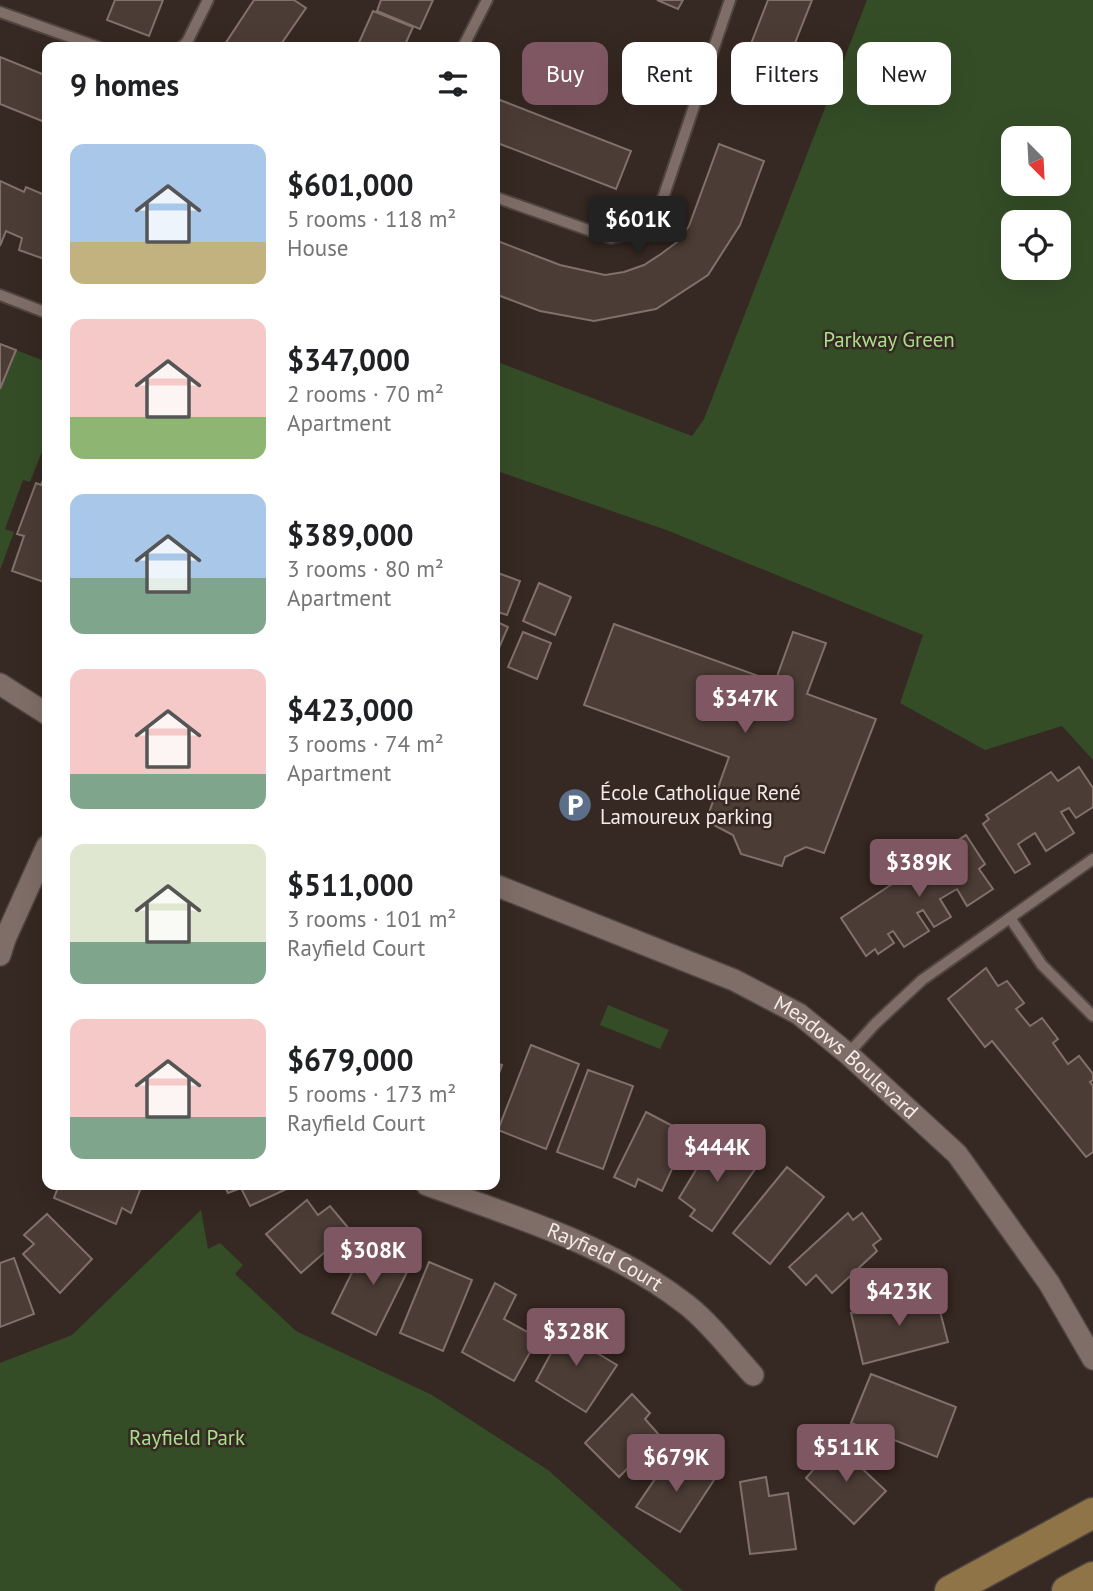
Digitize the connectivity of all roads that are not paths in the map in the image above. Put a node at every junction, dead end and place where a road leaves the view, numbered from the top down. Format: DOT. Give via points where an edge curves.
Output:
graph roads {
  1 [pos="208,0"];
  2 [pos="487,0"];
  3 [pos="730,0"];
  4 [pos="0,12"];
  5 [pos="84,42"];
  6 [pos="187,42"];
  7 [pos="466,42"];
  8 [pos="500,199"];
  9 [pos="0,295"];
  10 [pos="42,311"];
  11 [pos="0,684"];
  12 [pos="42,710"];
  13 [pos="42,857"];
  14 [pos="1093,859"];
  15 [pos="500,887"];
  16 [pos="1010,918"];
  17 [pos="0,955"];
  18 [pos="1093,1016"];
  19 [pos="848,1054"];
  20 [pos="441,1190"];
  21 [pos="1093,1359"];
  22 [pos="754,1375"];
  23 [pos="1093,1513"];
  24 [pos="1093,1577"];
  25 [pos="950,1591"];
  26 [pos="1067,1591"];
  1 -- 6 [label="lane"];
  2 -- 7 [label="lane"];
  3 -- 8 [label="lane" via="662,201 648,223 611,238"];
  4 -- 5 [label="lane"];
  9 -- 10 [label="lane"];
  11 -- 12 [label="street"];
  13 -- 17 [label="street"];
  14 -- 16 [label="lane"];
  15 -- 19 [label="street, Meadows Boulevard" via="734,980 799,1014"];
  16 -- 18 [label="lane" via="1042,965"];
  16 -- 19 [label="lane" via="922,979"];
  19 -- 21 [label="street, Meadows Boulevard" via="957,1154 1049,1283"];
  20 -- 22 [label="street, Rayfield Court" via="564,1234 629,1265 689,1307"];
  23 -- 25 [label="street"];
  24 -- 26 [label="street"];
}
